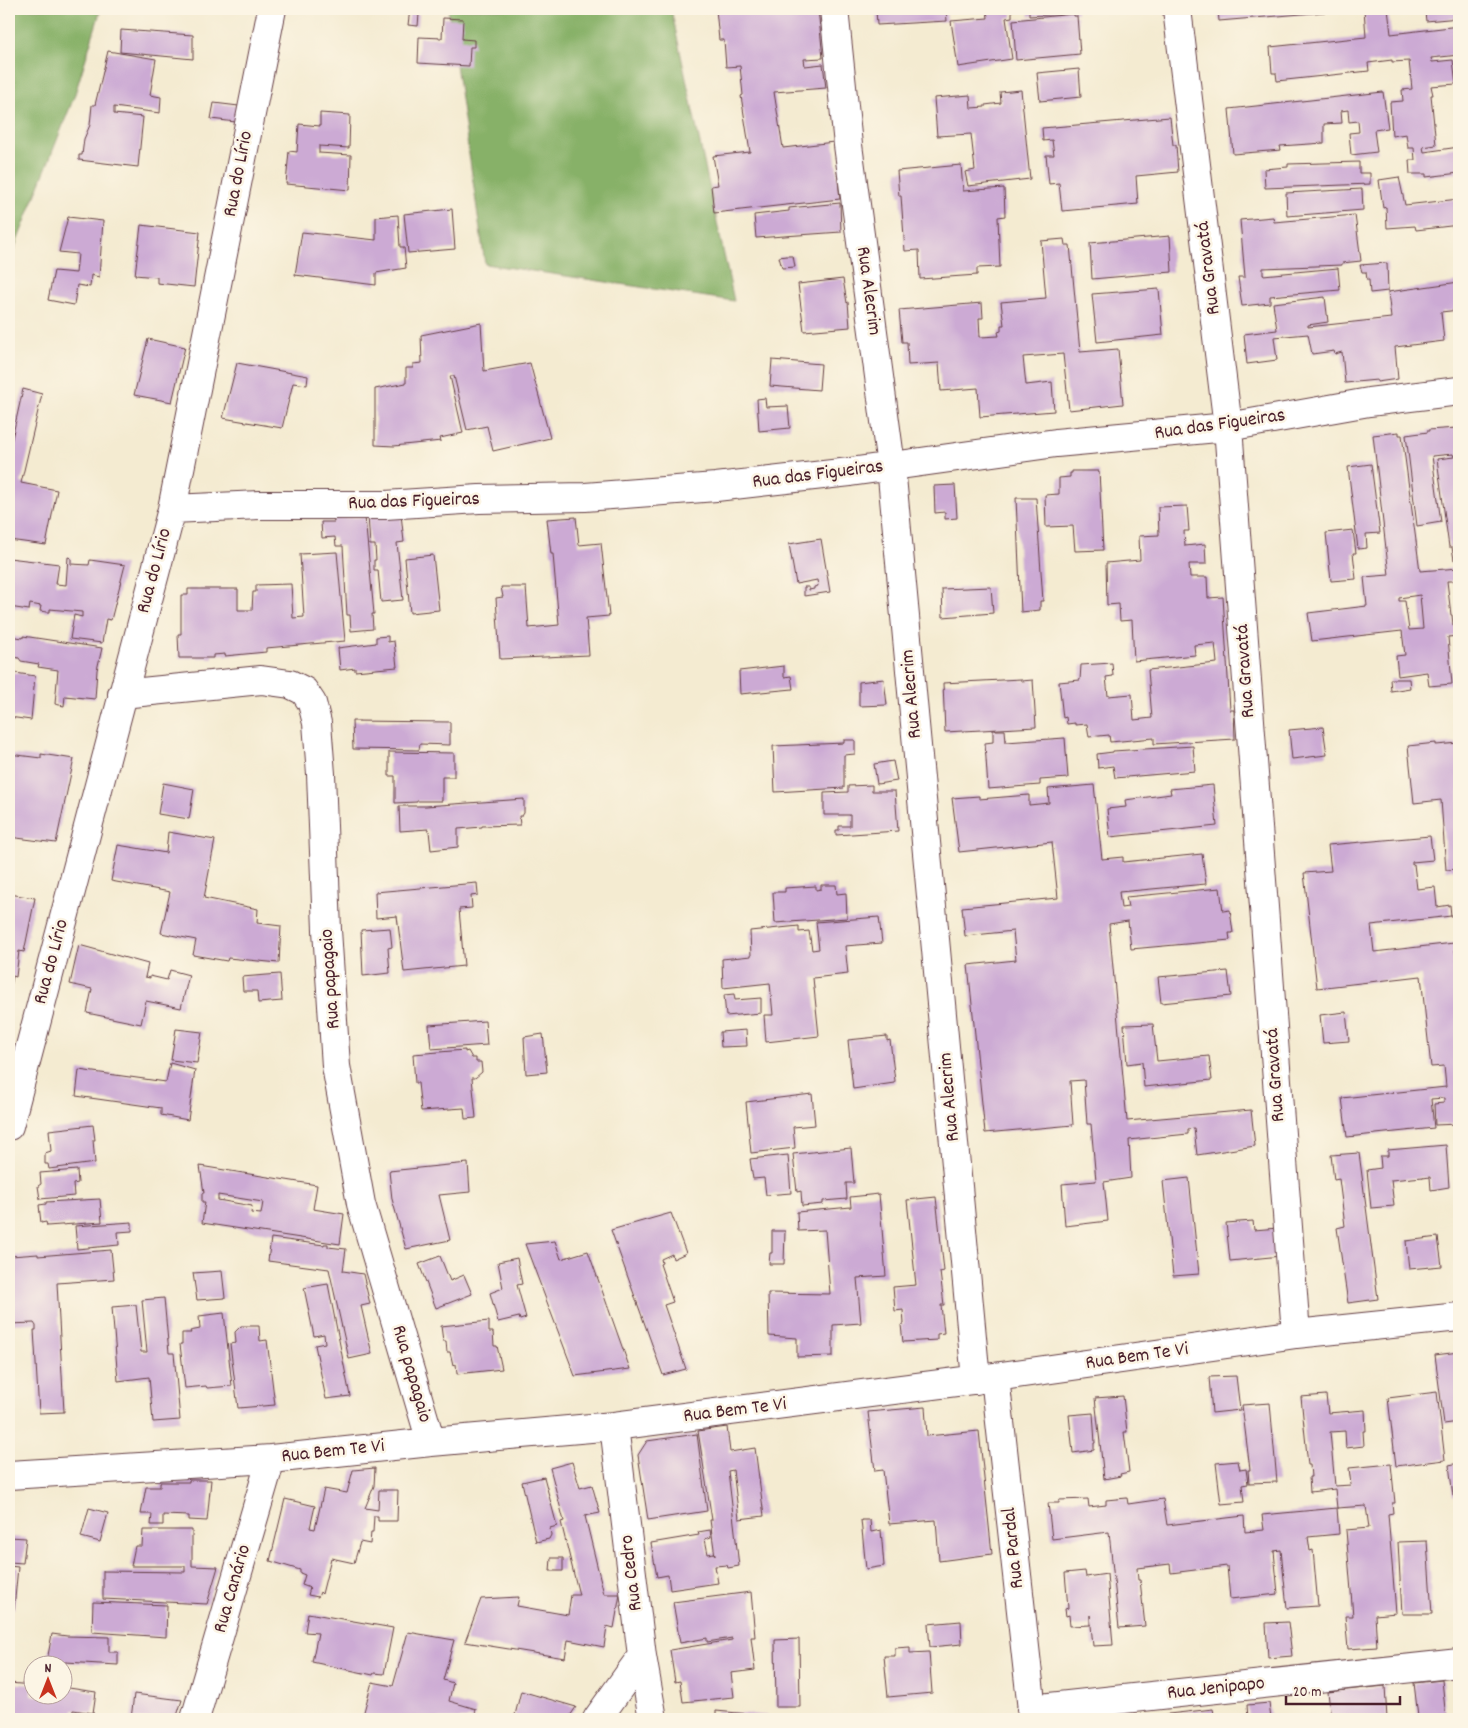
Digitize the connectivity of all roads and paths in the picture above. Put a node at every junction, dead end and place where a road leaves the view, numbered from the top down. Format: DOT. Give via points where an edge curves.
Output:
graph roads {
  1 [pos="272,9"];
  2 [pos="834,9"];
  3 [pos="1178,9"];
  4 [pos="1459,391"];
  5 [pos="1228,427"];
  6 [pos="891,466"];
  7 [pos="172,509"];
  8 [pos="122,694"];
  9 [pos="9,1126"];
  10 [pos="1459,1317"];
  11 [pos="1296,1334"];
  12 [pos="986,1379"];
  13 [pos="614,1426"];
  14 [pos="431,1442"];
  15 [pos="271,1459"];
  16 [pos="9,1475"];
  17 [pos="642,1656"];
  18 [pos="1459,1663"];
  19 [pos="1032,1714"];
  20 [pos="195,1719"];
  21 [pos="597,1719"];
  22 [pos="653,1719"];
  1 -- 7 [label="street, Rua do Lírio"];
  2 -- 6 [label="street, Rua Alecrim" via="848,145"];
  3 -- 5 [label="street, Rua Gravatá"];
  4 -- 5 [label="street, Rua das Figueiras" via="1369,402"];
  5 -- 6 [label="street, Rua das Figueiras" via="1056,444"];
  5 -- 11 [label="street, Rua Gravatá"];
  6 -- 7 [label="street, Rua das Figueiras" via="716,487 585,496 385,505"];
  6 -- 12 [label="street, Rua Alecrim"];
  7 -- 8 [label="street, Rua do Lírio"];
  8 -- 9 [label="street, Rua do Lírio"];
  8 -- 14 [label="street, Rua papagaio" via="261,680 290,684 304,690 312,703 321,774 336,1066 361,1204"];
  10 -- 11 [label="street, Rua Bem Te Vi"];
  11 -- 12 [label="street, Rua Bem Te Vi"];
  12 -- 13 [label="street, Rua Bem Te Vi"];
  12 -- 19 [label="street, Rua Pardal"];
  13 -- 14 [label="street, Rua Bem Te Vi"];
  13 -- 17 [label="street, Rua Cedro"];
  14 -- 15 [label="street, Rua Bem Te Vi"];
  15 -- 16 [label="street, Rua Bem Te Vi"];
  15 -- 20 [label="street, Rua Canário"];
  17 -- 21 [label="street"];
  17 -- 22 [label="street, Rua Cedro"];
  18 -- 19 [label="street, Rua Jenipapo"];
}
